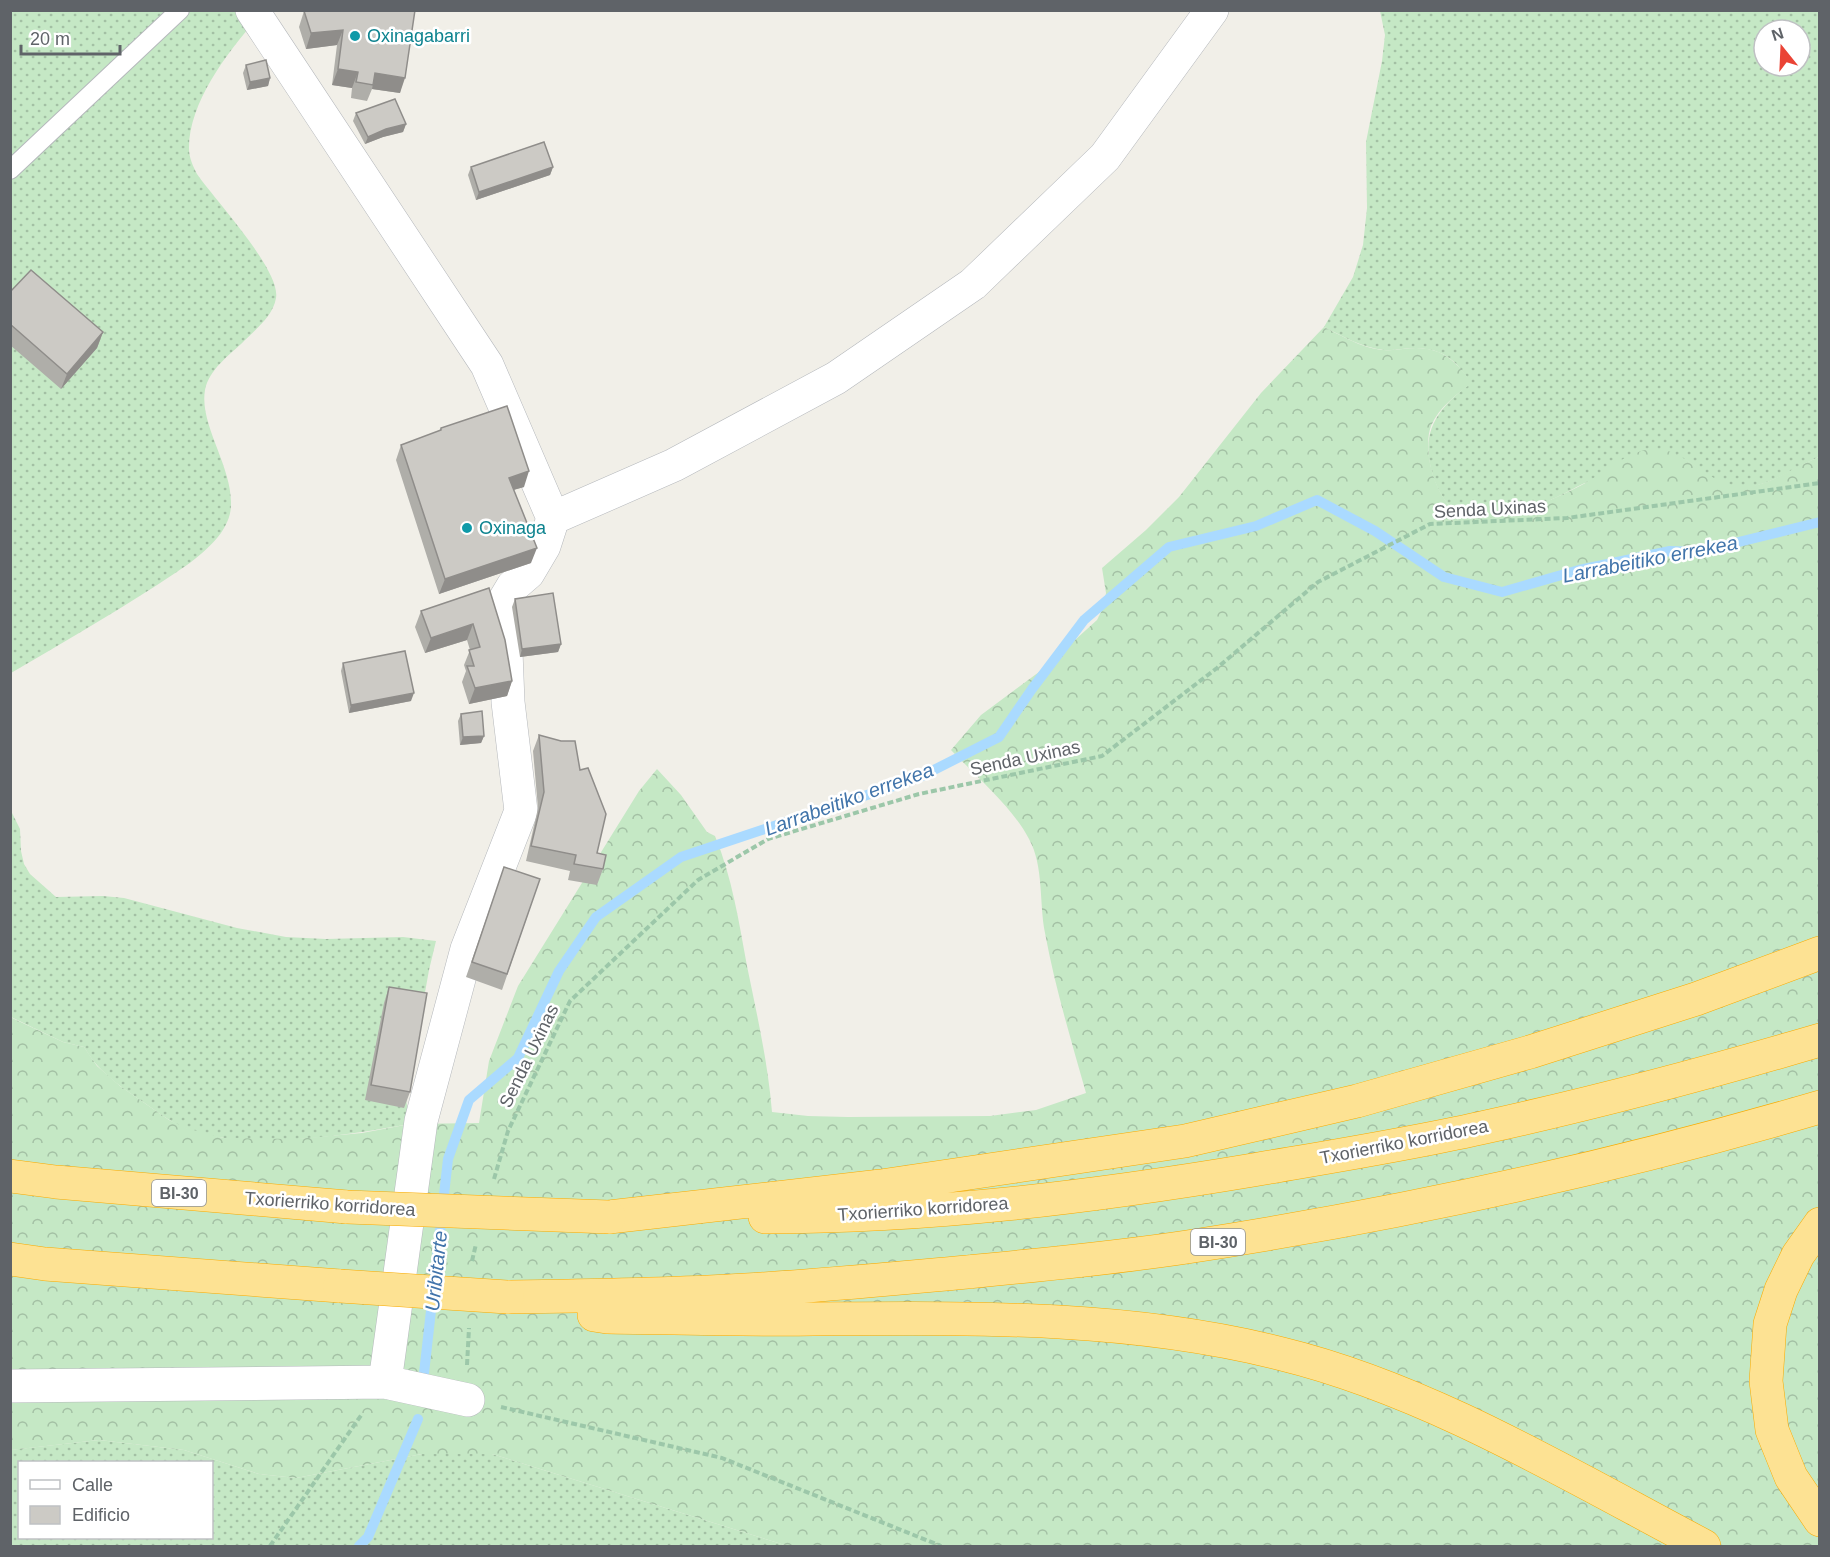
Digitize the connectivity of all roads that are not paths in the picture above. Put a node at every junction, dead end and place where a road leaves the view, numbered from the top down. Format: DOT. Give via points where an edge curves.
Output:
graph roads {
  1 [pos="180,10"];
  2 [pos="252,10"];
  3 [pos="1212,10"];
  4 [pos="10,170"];
  5 [pos="554,518"];
  6 [pos="1820,953"];
  7 [pos="1820,1040"];
  8 [pos="1820,1107"];
  9 [pos="10,1176"];
  10 [pos="609,1217"];
  11 [pos="1820,1224"];
  12 [pos="10,1258"];
  13 [pos="606,1306"];
  14 [pos="385,1382"];
  15 [pos="10,1386"];
  16 [pos="468,1400"];
  17 [pos="1820,1520"];
  18 [pos="1704,1546"];
  1 -- 4 [label="lane"];
  2 -- 5 [label="street" via="487,365"];
  3 -- 5 [label="street" via="1105,157 973,284 836,378 674,465"];
  5 -- 14 [label="street" via="528,573 504,601 508,702 521,811 467,949 421,1120"];
  6 -- 10 [label="highway" via="1696,999 1530,1052 1357,1101 1185,1141 881,1186"];
  7 -- 10 [label="highway, Txorierriko korridorea / BI-30" via="1639,1090 1480,1128 1180,1182 943,1210 811,1217"];
  8 -- 13 [label="highway, BI-30" via="1563,1176 1336,1222 1184,1247 1030,1266"];
  9 -- 10 [label="highway, Txorierriko korridorea / BI-30, bridge" via="347,1207"];
  11 -- 17 [label="highway" via="1798,1255 1770,1324 1766,1381 1772,1430 1791,1477"];
  12 -- 13 [label="highway, BI-30, bridge" via="45,1264"];
  13 -- 18 [label="highway" via="764,1320 1068,1322 1216,1339 1284,1354 1398,1392 1550,1464"];
  14 -- 15 [label="street"];
  14 -- 16 [label="street"];
}
